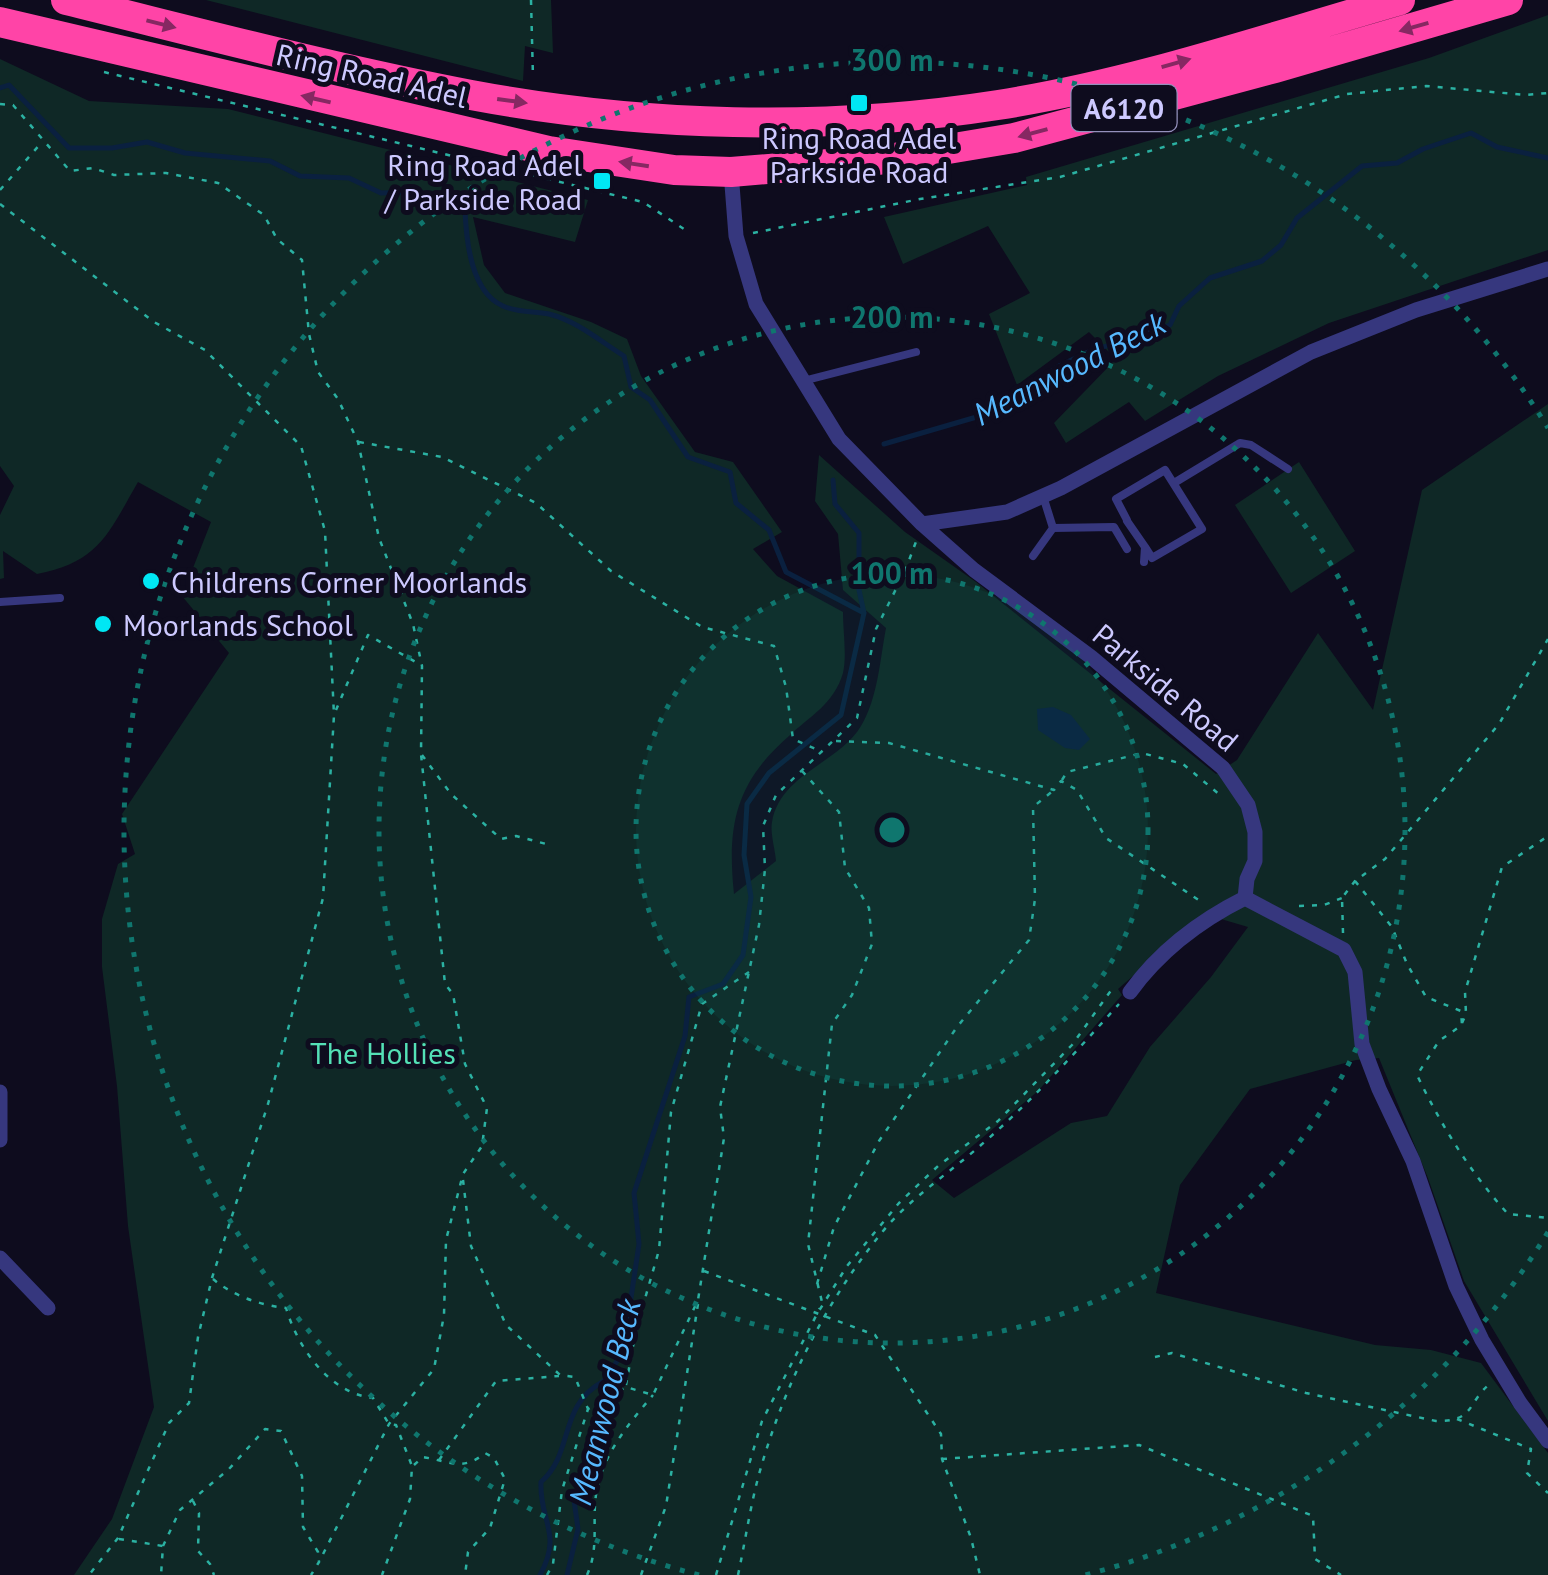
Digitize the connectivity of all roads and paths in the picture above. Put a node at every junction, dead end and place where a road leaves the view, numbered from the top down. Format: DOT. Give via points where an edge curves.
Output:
graph roads {
  1 [pos="66,0"];
  2 [pos="532,0"];
  3 [pos="1400,0"];
  4 [pos="1508,0"];
  5 [pos="0,22"];
  6 [pos="95,70"];
  7 [pos="533,80"];
  8 [pos="1548,92"];
  9 [pos="0,104"];
  10 [pos="43,141"];
  11 [pos="731,172"];
  12 [pos="0,190"];
  13 [pos="0,204"];
  14 [pos="684,229"];
  15 [pos="736,236"];
  16 [pos="1548,269"];
  17 [pos="916,352"];
  18 [pos="802,381"];
  19 [pos="358,442"];
  20 [pos="1288,469"];
  21 [pos="1174,483"];
  22 [pos="1043,496"];
  23 [pos="1127,520"];
  24 [pos="922,524"];
  25 [pos="1114,527"];
  26 [pos="1052,528"];
  27 [pos="1145,547"];
  28 [pos="1127,549"];
  29 [pos="1033,556"];
  30 [pos="1144,562"];
  31 [pos="60,598"];
  32 [pos="0,602"];
  33 [pos="1548,639"];
  34 [pos="422,666"];
  35 [pos="334,714"];
  36 [pos="834,740"];
  37 [pos="822,752"];
  38 [pos="421,754"];
  39 [pos="802,770"];
  40 [pos="1061,781"];
  41 [pos="1054,790"];
  42 [pos="1227,801"];
  43 [pos="1548,836"];
  44 [pos="550,845"];
  45 [pos="1355,882"];
  46 [pos="1245,898"];
  47 [pos="1342,898"];
  48 [pos="1297,906"];
  49 [pos="1344,950"];
  50 [pos="750,971"];
  51 [pos="1124,988"];
  52 [pos="1462,1025"];
  53 [pos="0,1092"];
  54 [pos="0,1140"];
  55 [pos="463,1174"];
  56 [pos="1548,1218"];
  57 [pos="0,1258"];
  58 [pos="703,1270"];
  59 [pos="212,1278"];
  60 [pos="816,1285"];
  61 [pos="698,1300"];
  62 [pos="48,1308"];
  63 [pos="820,1315"];
  64 [pos="1154,1358"];
  65 [pos="1503,1374"];
  66 [pos="560,1376"];
  67 [pos="626,1387"];
  68 [pos="653,1394"];
  69 [pos="588,1409"];
  70 [pos="1457,1418"];
  71 [pos="390,1424"];
  72 [pos="1548,1440"];
  73 [pos="942,1459"];
  74 [pos="438,1460"];
  75 [pos="412,1466"];
  76 [pos="1548,1492"];
  77 [pos="192,1500"];
  78 [pos="118,1538"];
  79 [pos="162,1546"];
  80 [pos="319,1562"];
  81 [pos="89,1575"];
  82 [pos="161,1575"];
  83 [pos="214,1575"];
  84 [pos="311,1575"];
  85 [pos="382,1575"];
  86 [pos="465,1575"];
  87 [pos="546,1575"];
  88 [pos="587,1575"];
  89 [pos="641,1575"];
  90 [pos="716,1575"];
  91 [pos="738,1575"];
  92 [pos="980,1575"];
  93 [pos="1342,1575"];
  1 -- 3 [label="highway, Ring Road Adel / A6120, one-way" via="472,95 700,120 877,119 996,106 1088,88"];
  2 -- 7 [label="path"];
  4 -- 11 [label="highway, A6120, one-way" via="1014,138"];
  11 -- 5 [label="highway, Ring Road Adel / A6120, one-way" via="549,151"];
  6 -- 14 [label="path" via="643,202"];
  8 -- 15 [label="path" via="1426,86 1348,94 1060,176"];
  9 -- 10 [label="path" via="13,105"];
  10 -- 12 [label="path"];
  10 -- 19 [label="path" via="70,171 166,174 218,184 264,215 277,239 302,260 318,372"];
  11 -- 15 [label="street, Parkside Road"];
  13 -- 35 [label="path" via="154,322 205,350 301,446 325,531"];
  15 -- 18 [label="street, Parkside Road" via="756,304"];
  16 -- 22 [label="street" via="1311,352"];
  17 -- 18 [label="lane"];
  18 -- 24 [label="street, Parkside Road" via="839,438"];
  19 -- 34 [label="path" via="379,538 414,624"];
  19 -- 37 [label="path" via="442,456 536,503 611,571 702,627 774,646 793,739"];
  20 -- 21 [label="lane" via="1240,443"];
  21 -- 23 [label="lane" via="1165,470 1116,499"];
  21 -- 27 [label="lane" via="1202,529 1152,558"];
  22 -- 24 [label="street" via="1007,512"];
  22 -- 26 [label="lane"];
  23 -- 25 [label="lane"];
  23 -- 27 [label="lane"];
  24 -- 36 [label="path" via="876,628 857,718"];
  24 -- 46 [label="street, Parkside Road" via="1223,768 1248,805 1254,832 1256,862"];
  25 -- 26 [label="lane"];
  25 -- 28 [label="lane"];
  26 -- 29 [label="lane"];
  27 -- 30 [label="lane"];
  31 -- 32 [label="lane"];
  33 -- 45 [label="path" via="1499,724 1385,860"];
  34 -- 35 [label="path" via="368,635"];
  34 -- 38 [label="path"];
  35 -- 59 [label="path" via="324,898"];
  36 -- 37 [label="path"];
  36 -- 41 [label="path" via="888,743"];
  37 -- 39 [label="path"];
  38 -- 44 [label="path" via="451,794 501,839"];
  38 -- 55 [label="path" via="445,984 465,1064 487,1108 482,1146"];
  39 -- 50 [label="path" via="776,795 764,826"];
  39 -- 60 [label="path" via="839,812 845,868 870,908 872,944 832,1024 808,1244"];
  40 -- 41 [label="path"];
  40 -- 42 [label="path" via="1068,772 1142,753 1184,764"];
  40 -- 46 [label="path" via="1077,790 1106,838 1203,903"];
  41 -- 60 [label="path" via="1033,807 1035,900 1028,940 957,1027 879,1142 834,1227"];
  43 -- 52 [label="path" via="1502,867"];
  45 -- 47 [label="path"];
  45 -- 52 [label="path" via="1392,927 1426,997 1461,1011"];
  46 -- 49 [label="street"];
  46 -- 51 [label="street" via="1211,915"];
  47 -- 48 [label="path"];
  47 -- 49 [label="path"];
  49 -- 65 [label="street" via="1355,972 1362,1044 1456,1286"];
  50 -- 58 [label="path" via="720,1107 724,1138"];
  50 -- 67 [label="path" via="702,1004 671,1112 660,1250"];
  51 -- 63 [label="path" via="1040,1092 880,1233"];
  51 -- 63 [label="path" via="998,1122 900,1203 847,1266"];
  52 -- 56 [label="path" via="1439,1041 1418,1075 1477,1180 1508,1214"];
  53 -- 54 [label="street"];
  55 -- 66 [label="path" via="471,1246 506,1325"];
  55 -- 71 [label="path" via="446,1240 434,1369"];
  57 -- 62 [label="street"];
  58 -- 61 [label="path"];
  58 -- 63 [label="path"];
  59 -- 71 [label="path" via="265,1306 286,1308 301,1349 351,1396 372,1398"];
  59 -- 78 [label="path" via="189,1403 169,1424"];
  60 -- 63 [label="path"];
  61 -- 68 [label="path"];
  61 -- 89 [label="path" via="666,1506"];
  63 -- 73 [label="path" via="875,1335 941,1434"];
  63 -- 90 [label="path" via="762,1422"];
  63 -- 91 [label="path" via="762,1465"];
  64 -- 70 [label="path" via="1172,1354 1306,1393 1436,1421"];
  65 -- 70 [label="path" via="1484,1388 1468,1415"];
  65 -- 72 [label="street"];
  66 -- 69 [label="path" via="576,1378"];
  66 -- 74 [label="path" via="496,1382"];
  67 -- 68 [label="path"];
  67 -- 69 [label="path"];
  68 -- 88 [label="path" via="621,1433 597,1488 594,1559"];
  69 -- 87 [label="path" via="562,1490 554,1564"];
  70 -- 76 [label="path" via="1531,1450 1526,1473"];
  71 -- 75 [label="path"];
  71 -- 80 [label="path"];
  73 -- 92 [label="path"];
  73 -- 93 [label="path" via="1139,1446 1313,1516 1315,1559"];
  74 -- 75 [label="path" via="423,1458"];
  74 -- 86 [label="path" via="452,1466 485,1453 505,1479 490,1528 468,1552"];
  75 -- 85 [label="path" via="410,1499"];
  77 -- 79 [label="path"];
  77 -- 80 [label="path" via="264,1429 280,1431 302,1476 304,1527"];
  77 -- 83 [label="path" via="199,1513 198,1551"];
  78 -- 79 [label="path"];
  78 -- 81 [label="path"];
  79 -- 82 [label="path"];
  80 -- 84 [label="path"];
}
